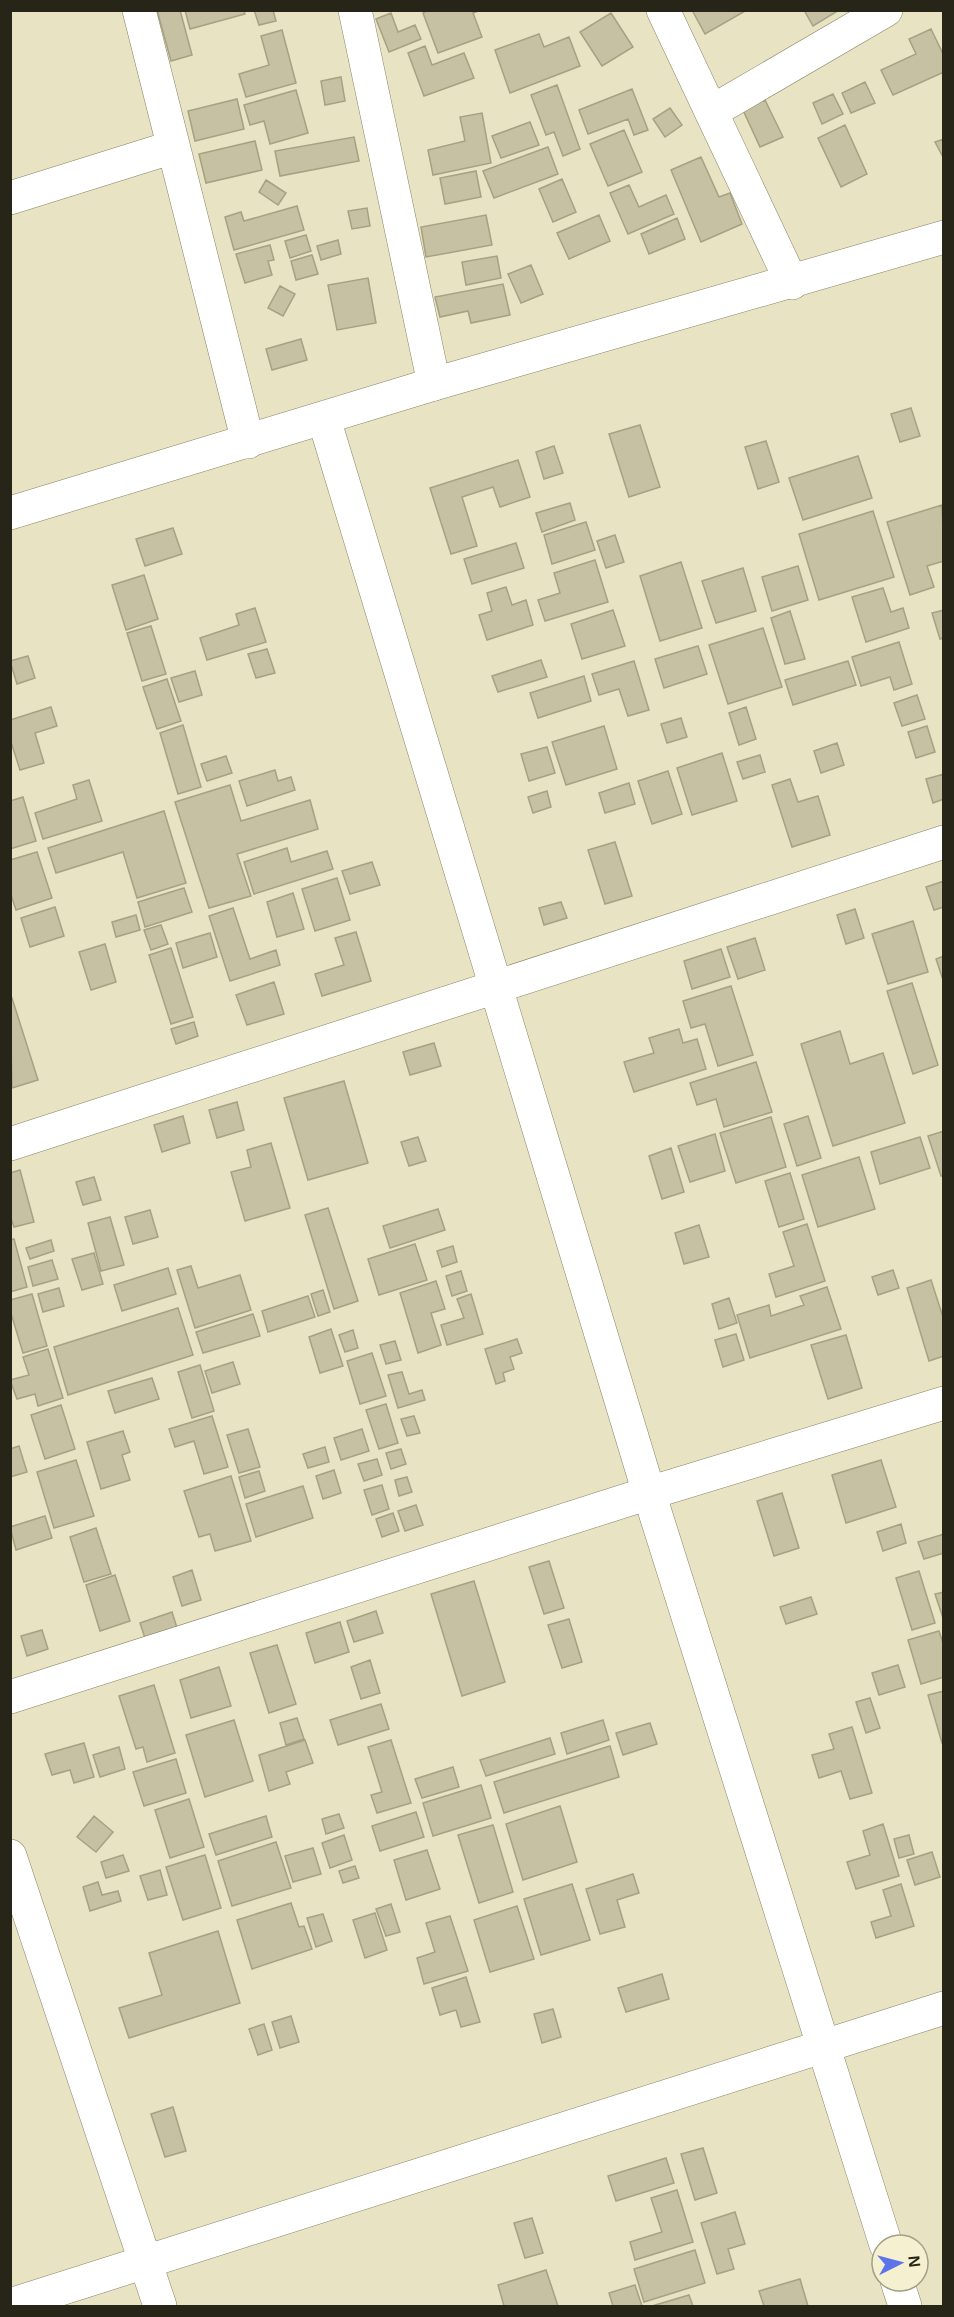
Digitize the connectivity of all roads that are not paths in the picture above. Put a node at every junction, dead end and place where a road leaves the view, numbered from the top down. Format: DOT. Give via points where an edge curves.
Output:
graph roads {
  1 [pos="139,10"];
  2 [pos="355,10"];
  3 [pos="663,10"];
  4 [pos="886,10"];
  5 [pos="711,112"];
  6 [pos="173,147"];
  7 [pos="10,198"];
  8 [pos="944,237"];
  9 [pos="792,283"];
  10 [pos="434,384"];
  11 [pos="324,418"];
  12 [pos="248,442"];
  13 [pos="10,513"];
  14 [pos="944,842"];
  15 [pos="494,988"];
  16 [pos="10,1144"];
  17 [pos="944,1403"];
  18 [pos="649,1493"];
  19 [pos="10,1697"];
  20 [pos="10,1856"];
  21 [pos="944,2008"];
  22 [pos="824,2045"];
  23 [pos="882,2233"];
  24 [pos="146,2263"];
  25 [pos="10,2305"];
  26 [pos="160,2307"];
  1 -- 6 [label="street"];
  2 -- 10 [label="street"];
  3 -- 5 [label="street"];
  4 -- 5 [label="street"];
  5 -- 9 [label="street"];
  6 -- 7 [label="street"];
  6 -- 12 [label="street"];
  8 -- 9 [label="street"];
  9 -- 10 [label="street"];
  10 -- 11 [label="street"];
  11 -- 12 [label="street"];
  11 -- 15 [label="street"];
  12 -- 13 [label="street"];
  14 -- 15 [label="street"];
  15 -- 16 [label="street"];
  15 -- 18 [label="street"];
  17 -- 18 [label="street"];
  18 -- 19 [label="street"];
  18 -- 22 [label="street"];
  20 -- 24 [label="street"];
  21 -- 22 [label="street"];
  22 -- 23 [label="street"];
  22 -- 24 [label="street"];
  24 -- 25 [label="street"];
  24 -- 26 [label="street"];
}
